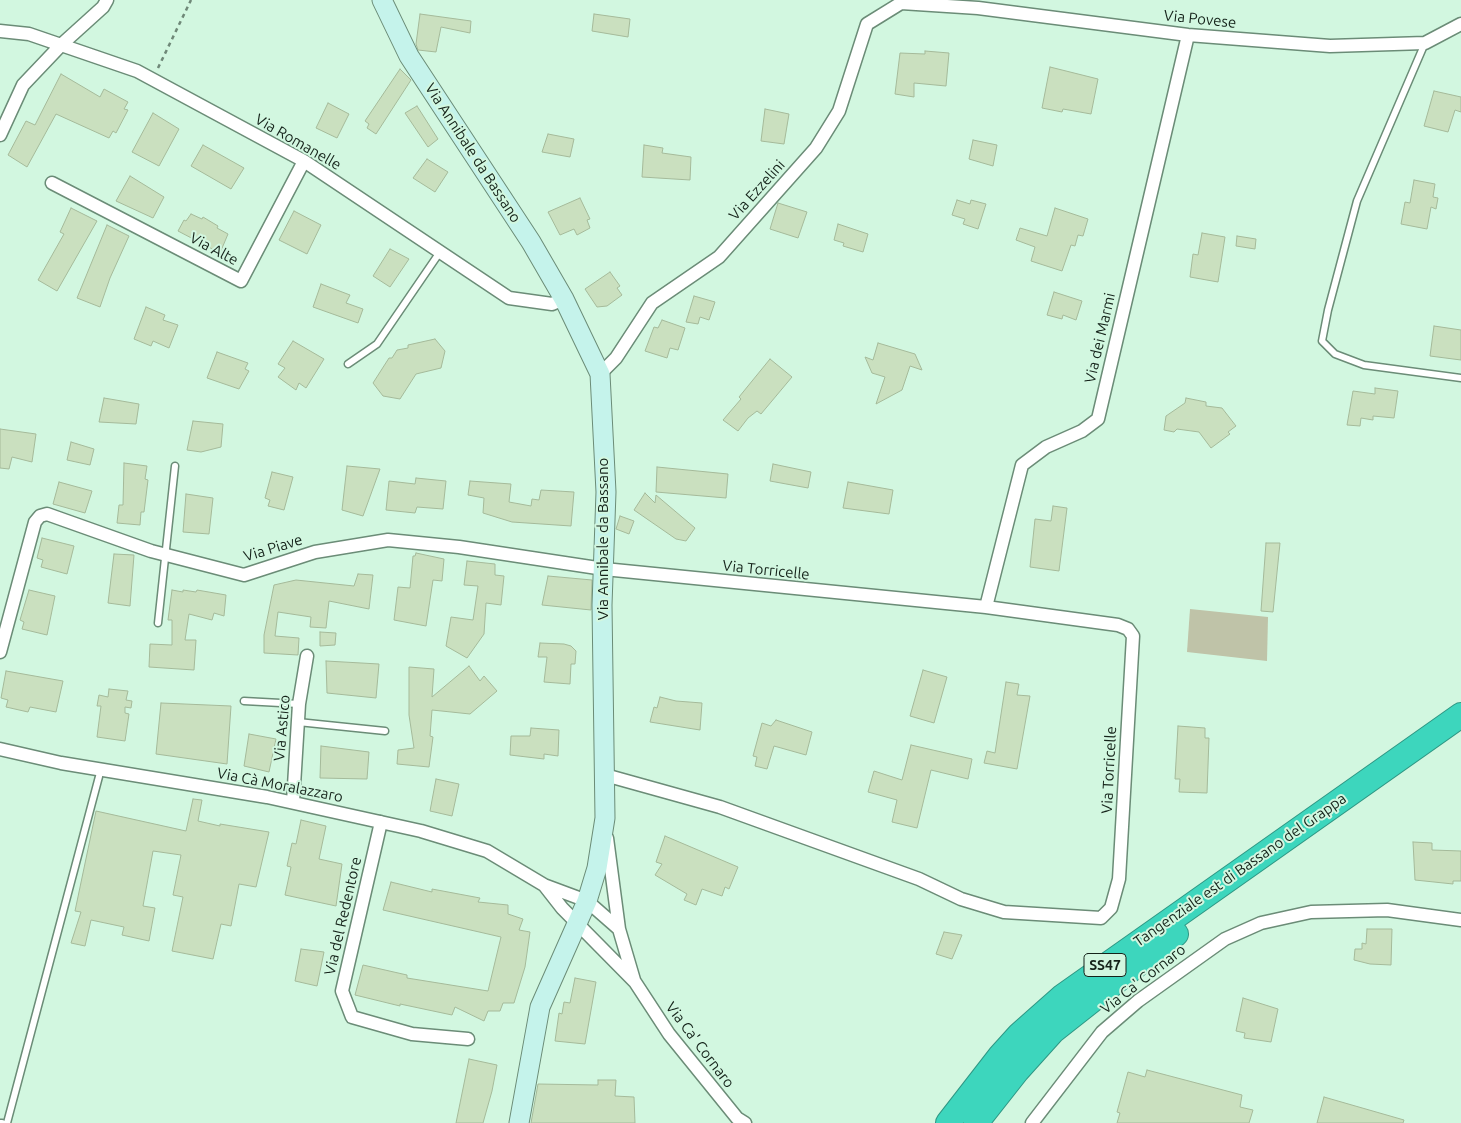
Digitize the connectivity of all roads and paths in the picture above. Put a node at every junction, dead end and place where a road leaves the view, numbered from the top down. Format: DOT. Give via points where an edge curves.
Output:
graph roads {
  1 [pos="107,0"];
  2 [pos="191,0"];
  3 [pos="382,0"];
  4 [pos="902,3"];
  5 [pos="1461,24"];
  6 [pos="0,30"];
  7 [pos="1188,35"];
  8 [pos="1425,43"];
  9 [pos="61,45"];
  10 [pos="152,80"];
  11 [pos="0,135"];
  12 [pos="304,161"];
  13 [pos="52,183"];
  14 [pos="440,252"];
  15 [pos="564,299"];
  16 [pos="348,364"];
  17 [pos="600,374"];
  18 [pos="1461,378"];
  19 [pos="176,466"];
  20 [pos="166,555"];
  21 [pos="604,569"];
  22 [pos="986,607"];
  23 [pos="158,623"];
  24 [pos="0,652"];
  25 [pos="307,656"];
  26 [pos="244,701"];
  27 [pos="299,704"];
  28 [pos="1461,715"];
  29 [pos="298,722"];
  30 [pos="385,731"];
  31 [pos="1461,733"];
  32 [pos="0,750"];
  33 [pos="101,769"];
  34 [pos="605,775"];
  35 [pos="293,802"];
  36 [pos="605,818"];
  37 [pos="381,822"];
  38 [pos="544,885"];
  39 [pos="588,901"];
  40 [pos="1461,920"];
  41 [pos="578,923"];
  42 [pos="619,929"];
  43 [pos="635,982"];
  44 [pos="468,1039"];
  45 [pos="7,1123"];
  46 [pos="519,1123"];
  47 [pos="745,1123"];
  48 [pos="948,1123"];
  49 [pos="976,1123"];
  50 [pos="1032,1123"];
  1 -- 9 [label="street"];
  2 -- 10 [label="path"];
  3 -- 15 [label="street, Via Annibale da Bassano" via="410,56 531,242"];
  4 -- 7 [label="street, Via Povese" via="978,8"];
  4 -- 17 [label="street, Via Ezzelini" via="867,24 839,111 816,148 720,257 652,303 616,358"];
  5 -- 8 [label="street, Via Povese"];
  6 -- 9 [label="street, Via Romanelle" via="29,34"];
  7 -- 8 [label="street, Via Povese" via="1330,46"];
  7 -- 22 [label="street, Via dei Marmi" via="1098,420 1046,447 1022,465"];
  8 -- 18 [label="lane" via="1357,201 1322,341 1335,354 1364,365"];
  9 -- 10 [label="street, Via Romanelle" via="137,71"];
  9 -- 11 [label="street" via="23,85"];
  10 -- 12 [label="street, Via Romanelle"];
  12 -- 13 [label="street, Via Alte" via="241,281"];
  12 -- 14 [label="street, Via Romanelle"];
  14 -- 15 [label="street, Via Romanelle" via="509,298 552,304"];
  14 -- 16 [label="lane" via="377,344"];
  15 -- 17 [label="street, Via Annibale da Bassano"];
  17 -- 21 [label="street, Via Annibale da Bassano" via="606,492"];
  19 -- 20 [label="lane"];
  20 -- 21 [label="street, Via Piave" via="244,575 315,552 388,540 459,547"];
  20 -- 23 [label="lane"];
  20 -- 24 [label="street, Via Piave" via="47,514 40,516 35,522"];
  21 -- 22 [label="street, Via Torricelle"];
  21 -- 34 [label="street, Via Annibale da Bassano"];
  22 -- 34 [label="street, Via Torricelle" via="1118,624 1133,636 1119,879 1111,908 1101,918 1004,912 960,899 918,879 720,808"];
  25 -- 27 [label="street, Via Astico"];
  26 -- 27 [label="lane"];
  27 -- 29 [label="street, Via Astico"];
  28 -- 48 [label="highway, Tangenziale est di Bassano del Grappa / SS47" via="1063,996 1019,1035"];
  29 -- 30 [label="lane"];
  29 -- 35 [label="street, Via Astico"];
  31 -- 49 [label="highway, Tangenziale est di Bassano del Grappa / SS47" via="1178,932 1060,1025 1017,1071"];
  32 -- 33 [label="street, Via Cà Moralazzaro"];
  33 -- 35 [label="street, Via Cà Moralazzaro"];
  33 -- 45 [label="lane"];
  34 -- 36 [label="street, Via Annibale da Bassano"];
  35 -- 37 [label="street, Via Cà Moralazzaro"];
  36 -- 39 [label="street, Via Annibale da Bassano"];
  36 -- 42 [label="street, Via Ca' Cornaro"];
  37 -- 38 [label="street, Via Cà Moralazzaro" via="488,851"];
  37 -- 44 [label="street, Via del Redentore" via="342,991 352,1017 412,1034"];
  38 -- 39 [label="street, Via Cà Moralazzaro"];
  38 -- 41 [label="street, Via Cà Moralazzaro"];
  39 -- 41 [label="street, Via Annibale da Bassano"];
  39 -- 42 [label="street"];
  40 -- 50 [label="street, Via Ca' Cornaro" via="1387,910 1311,912 1261,923 1225,939 1138,1001 1102,1032"];
  41 -- 43 [label="street, Via Ca' Cornaro"];
  41 -- 46 [label="street, Via Annibale da Bassano" via="540,1008"];
  42 -- 43 [label="street, Via Ca' Cornaro"];
  43 -- 47 [label="street, Via Ca' Cornaro" via="669,1034 737,1118"];
}
